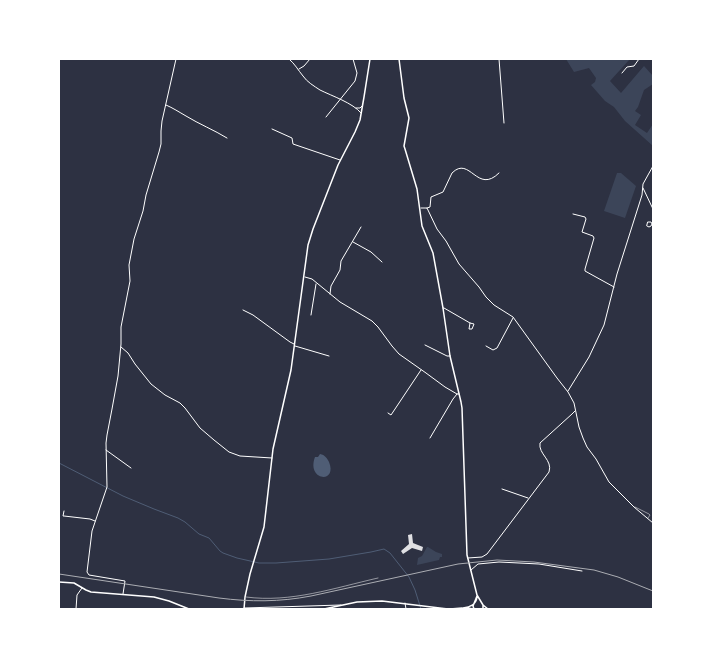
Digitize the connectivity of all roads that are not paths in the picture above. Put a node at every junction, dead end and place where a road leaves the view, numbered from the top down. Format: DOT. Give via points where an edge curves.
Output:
graph roads {
  1 [pos="176,59"];
  2 [pos="289,59"];
  3 [pos="310,59"];
  4 [pos="353,59"];
  5 [pos="370,59"];
  6 [pos="399,59"];
  7 [pos="499,59"];
  8 [pos="639,59"];
  9 [pos="299,69"];
  10 [pos="622,73"];
  11 [pos="340,99"];
  12 [pos="166,105"];
  13 [pos="363,106"];
  14 [pos="356,108"];
  15 [pos="361,114"];
  16 [pos="326,117"];
  17 [pos="504,123"];
  18 [pos="272,129"];
  19 [pos="227,138"];
  20 [pos="340,160"];
  21 [pos="653,166"];
  22 [pos="499,174"];
  23 [pos="643,188"];
  24 [pos="420,208"];
  25 [pos="427,208"];
  26 [pos="653,209"];
  27 [pos="573,214"];
  28 [pos="653,221"];
  29 [pos="650,222"];
  30 [pos="361,227"];
  31 [pos="352,241"];
  32 [pos="382,262"];
  33 [pos="304,277"];
  34 [pos="316,283"];
  35 [pos="614,287"];
  36 [pos="330,295"];
  37 [pos="443,308"];
  38 [pos="243,310"];
  39 [pos="311,315"];
  40 [pos="513,317"];
  41 [pos="470,323"];
  42 [pos="294,345"];
  43 [pos="425,345"];
  44 [pos="486,346"];
  45 [pos="121,347"];
  46 [pos="329,356"];
  47 [pos="450,356"];
  48 [pos="421,370"];
  49 [pos="568,392"];
  50 [pos="458,394"];
  51 [pos="576,410"];
  52 [pos="388,413"];
  53 [pos="430,438"];
  54 [pos="106,450"];
  55 [pos="272,458"];
  56 [pos="131,468"];
  57 [pos="502,489"];
  58 [pos="529,499"];
  59 [pos="634,507"];
  60 [pos="64,511"];
  61 [pos="653,513"];
  62 [pos="650,515"];
  63 [pos="648,519"];
  64 [pos="96,522"];
  65 [pos="653,523"];
  66 [pos="468,559"];
  67 [pos="470,571"];
  68 [pos="582,571"];
  69 [pos="378,578"];
  70 [pos="59,582"];
  71 [pos="82,588"];
  72 [pos="123,594"];
  73 [pos="477,595"];
  74 [pos="245,597"];
  75 [pos="405,603"];
  76 [pos="342,604"];
  77 [pos="475,604"];
  78 [pos="482,604"];
  79 [pos="317,605"];
  80 [pos="463,608"];
  81 [pos="76,609"];
  82 [pos="189,609"];
  83 [pos="243,609"];
  84 [pos="317,609"];
  85 [pos="324,609"];
  86 [pos="406,609"];
  87 [pos="449,609"];
  88 [pos="473,609"];
  89 [pos="483,609"];
  90 [pos="488,609"];
  1 -- 12 [label="street"];
  2 -- 9 [label="street"];
  3 -- 9 [label="street"];
  4 -- 11 [label="street" via="357,72 355,80"];
  5 -- 13 [label="main road"];
  6 -- 24 [label="main road" via="409,118 404,146"];
  7 -- 17 [label="street"];
  8 -- 10 [label="street" via="634,66 627,67"];
  9 -- 11 [label="street" via="311,84"];
  11 -- 14 [label="street"];
  11 -- 16 [label="street"];
  12 -- 19 [label="street"];
  12 -- 45 [label="street" via="161,126 161,144 129,265 130,281 121,327"];
  13 -- 14 [label="street"];
  13 -- 15 [label="main road"];
  14 -- 15 [label="street"];
  15 -- 20 [label="main road" via="355,132"];
  18 -- 20 [label="street" via="292,138 292,144"];
  20 -- 33 [label="main road" via="308,245"];
  21 -- 23 [label="street"];
  22 -- 25 [label="street" via="482,180 461,168 452,173 443,192 431,197 430,207"];
  23 -- 26 [label="street"];
  23 -- 35 [label="street"];
  24 -- 25 [label="street"];
  24 -- 37 [label="main road" via="422,226 433,253"];
  25 -- 40 [label="street" via="459,264 494,305"];
  27 -- 35 [label="street" via="586,218 582,232 594,238 585,271"];
  28 -- 29 [label="street"];
  30 -- 31 [label="street"];
  31 -- 32 [label="street"];
  31 -- 36 [label="street" via="341,261"];
  33 -- 34 [label="street"];
  33 -- 42 [label="main road"];
  34 -- 36 [label="street"];
  34 -- 39 [label="street"];
  35 -- 49 [label="street" via="604,325"];
  36 -- 48 [label="street" via="376,324 395,351"];
  37 -- 41 [label="street"];
  37 -- 47 [label="main road"];
  38 -- 42 [label="street"];
  40 -- 44 [label="street" via="497,348 494,350"];
  40 -- 49 [label="street"];
  42 -- 46 [label="street"];
  42 -- 55 [label="main road"];
  43 -- 47 [label="street"];
  45 -- 54 [label="street" via="106,435"];
  45 -- 55 [label="street" via="151,384 185,408 200,428 225,449 240,456"];
  47 -- 50 [label="main road"];
  48 -- 50 [label="street"];
  48 -- 52 [label="street" via="391,415"];
  49 -- 51 [label="street"];
  50 -- 53 [label="street"];
  50 -- 66 [label="main road" via="462,408"];
  51 -- 58 [label="street" via="540,443 539,447 549,463 550,470"];
  51 -- 59 [label="street" via="580,432 587,447 609,482"];
  54 -- 56 [label="street"];
  54 -- 64 [label="street" via="106,488"];
  55 -- 74 [label="main road" via="264,527"];
  57 -- 58 [label="street"];
  58 -- 66 [label="street" via="487,554"];
  59 -- 62 [label="lane"];
  59 -- 63 [label="street"];
  60 -- 64 [label="street" via="63,516"];
  61 -- 62 [label="lane"];
  62 -- 63 [label="lane"];
  63 -- 65 [label="street"];
  64 -- 72 [label="street" via="92,531 87,572 92,576 126,581"];
  66 -- 67 [label="main road"];
  67 -- 68 [label="street" via="478,564 499,562 539,564"];
  67 -- 73 [label="main road"];
  69 -- 74 [label="lane" via="304,596"];
  70 -- 71 [label="main road" via="74,583"];
  71 -- 72 [label="main road" via="92,592"];
  71 -- 81 [label="street" via="77,595"];
  72 -- 82 [label="main road" via="159,598"];
  73 -- 77 [label="main road"];
  73 -- 78 [label="main road"];
  74 -- 83 [label="main road"];
  75 -- 76 [label="main road" via="370,601"];
  75 -- 86 [label="street"];
  75 -- 87 [label="main road"];
  76 -- 79 [label="street"];
  76 -- 85 [label="main road"];
  77 -- 78 [label="main road"];
  77 -- 80 [label="main road"];
  77 -- 88 [label="main road"];
  78 -- 89 [label="main road"];
  78 -- 90 [label="main road"];
  79 -- 83 [label="street"];
  79 -- 84 [label="street"];
  80 -- 87 [label="main road"];
  80 -- 88 [label="main road"];
}
